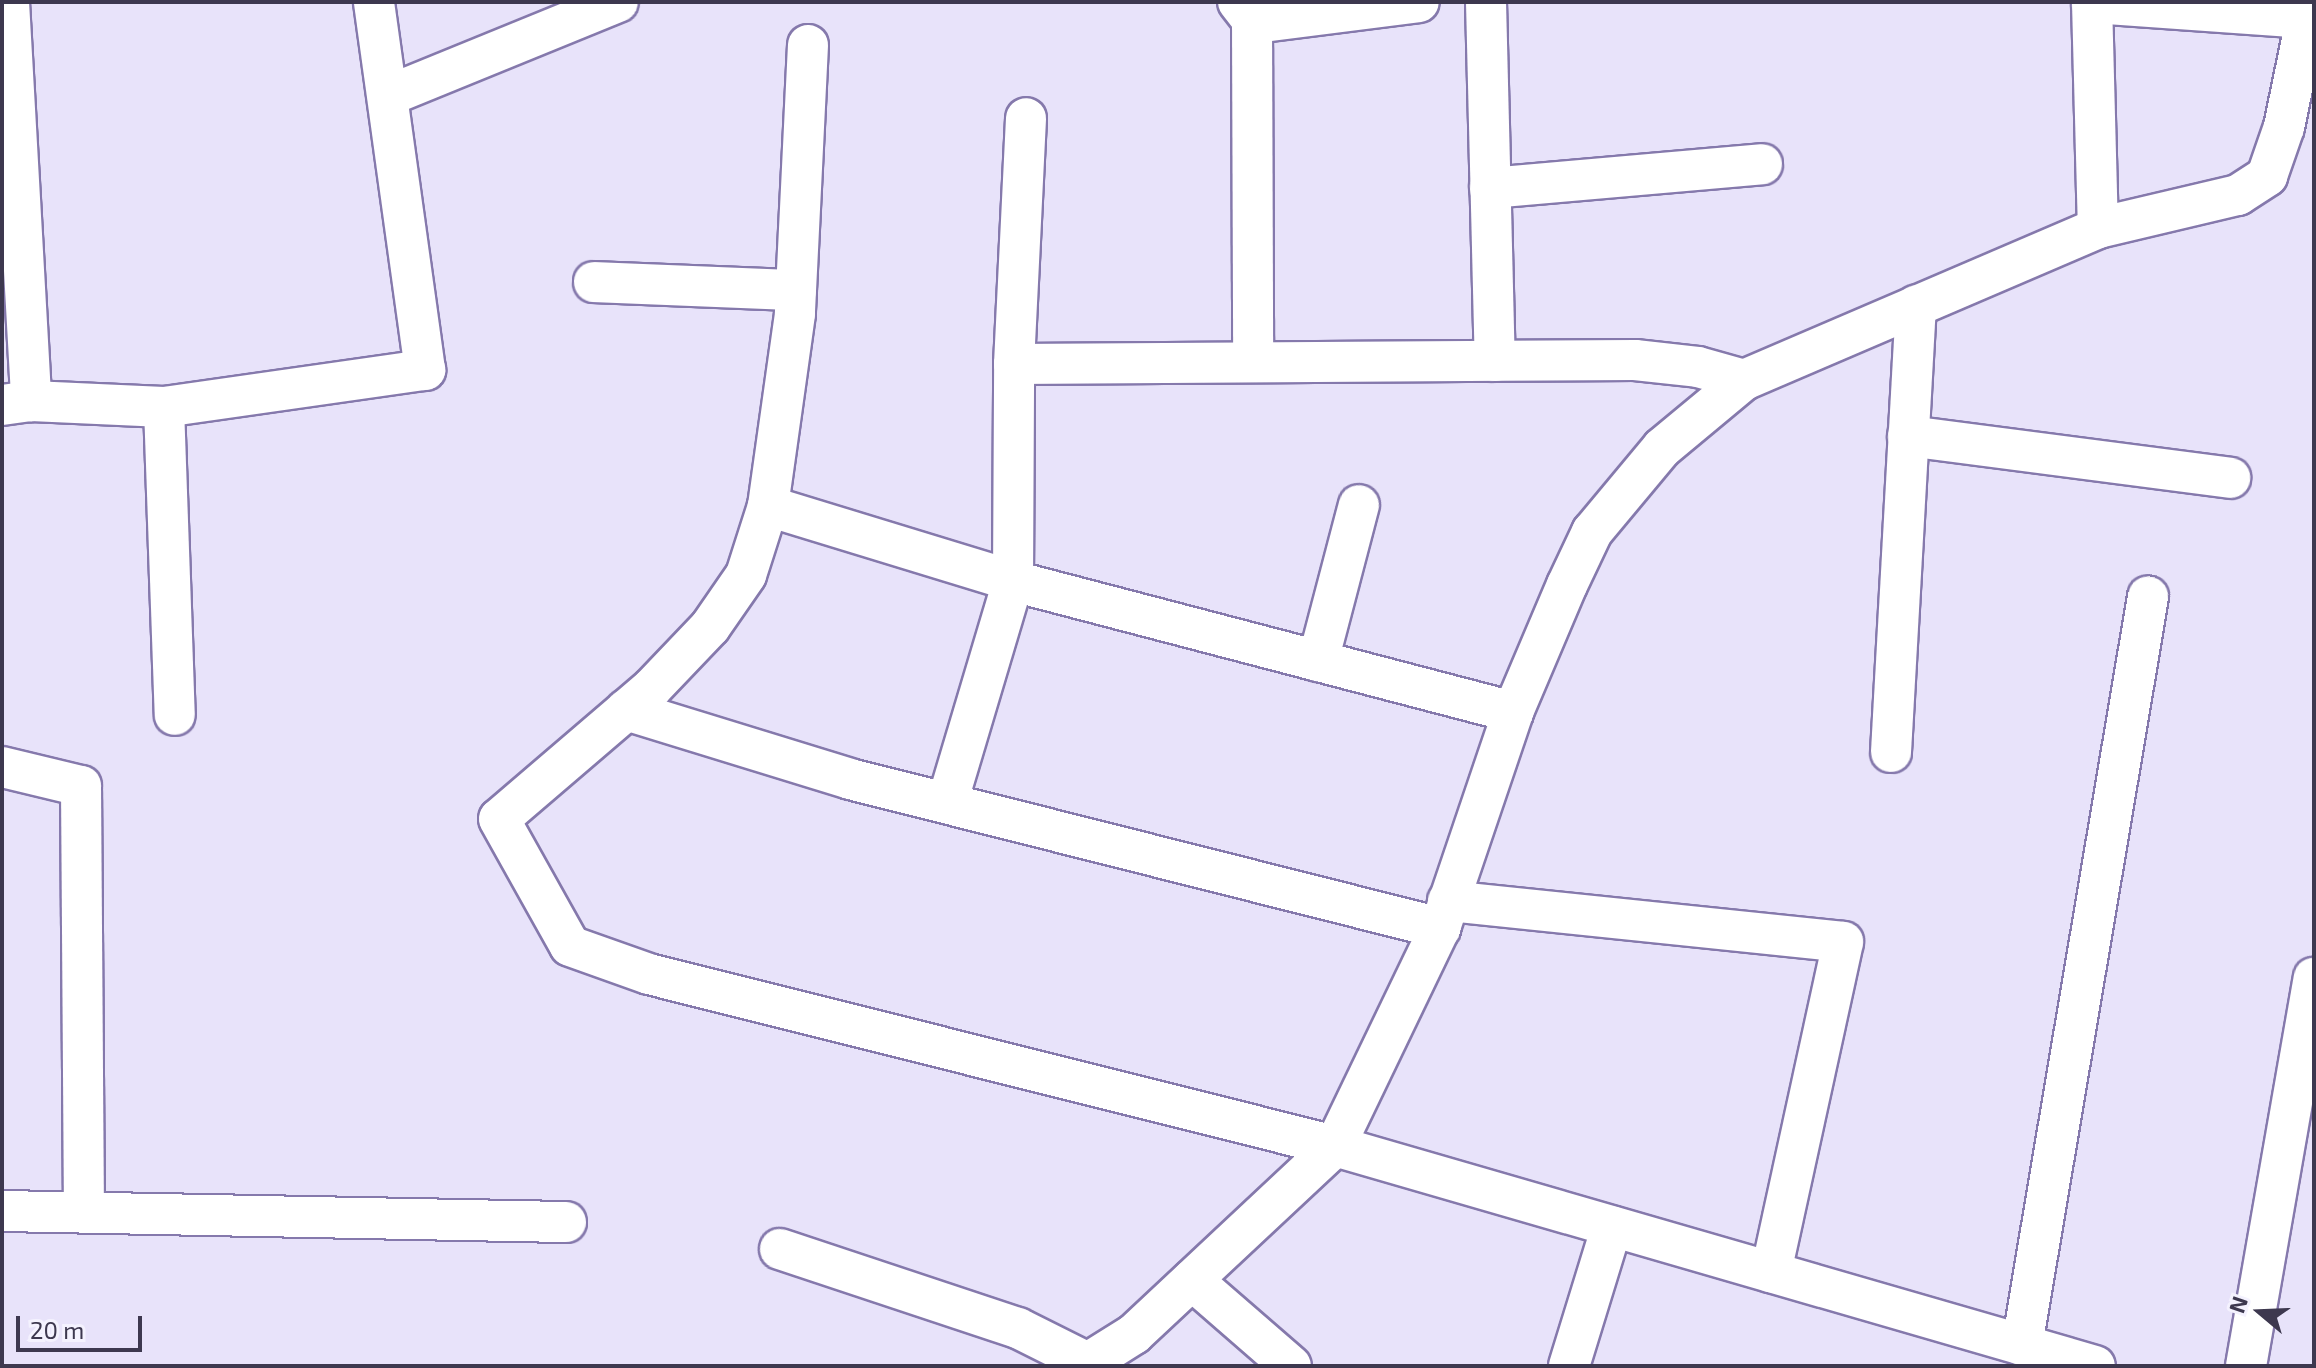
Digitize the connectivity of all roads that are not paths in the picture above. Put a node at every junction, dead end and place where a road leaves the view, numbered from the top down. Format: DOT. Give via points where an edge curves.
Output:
graph roads {
  1 [pos="9,2"];
  2 [pos="374,2"];
  3 [pos="618,2"];
  4 [pos="1419,2"];
  5 [pos="1486,2"];
  6 [pos="2092,2"];
  7 [pos="2308,10"];
  8 [pos="1245,11"];
  9 [pos="808,45"];
  10 [pos="390,95"];
  11 [pos="1026,118"];
  12 [pos="1762,164"];
  13 [pos="1490,188"];
  14 [pos="2098,228"];
  15 [pos="594,282"];
  16 [pos="796,290"];
  17 [pos="1916,306"];
  18 [pos="1495,361"];
  19 [pos="1253,362"];
  20 [pos="1014,364"];
  21 [pos="1744,380"];
  22 [pos="16,403"];
  23 [pos="164,407"];
  24 [pos="1908,436"];
  25 [pos="2230,478"];
  26 [pos="1359,505"];
  27 [pos="768,506"];
  28 [pos="1013,581"];
  29 [pos="2148,597"];
  30 [pos="1318,661"];
  31 [pos="626,710"];
  32 [pos="1513,712"];
  33 [pos="175,715"];
  34 [pos="1891,752"];
  35 [pos="2,767"];
  36 [pos="947,803"];
  37 [pos="1444,914"];
  38 [pos="2314,978"];
  39 [pos="1335,1146"];
  40 [pos="2,1211"];
  41 [pos="84,1212"];
  42 [pos="566,1222"];
  43 [pos="1612,1226"];
  44 [pos="780,1249"];
  45 [pos="1771,1272"];
  46 [pos="1192,1280"];
  47 [pos="2022,1345"];
  48 [pos="1106,1360"];
  49 [pos="1291,1366"];
  50 [pos="1569,1366"];
  51 [pos="2095,1366"];
  52 [pos="2246,1366"];
  1 -- 22 [label="street"];
  2 -- 10 [label="street"];
  3 -- 10 [label="street"];
  4 -- 8 [label="street"];
  5 -- 13 [label="street"];
  6 -- 7 [label="street"];
  6 -- 14 [label="street"];
  7 -- 14 [label="street" via="2284,127 2267,176 2238,195"];
  8 -- 19 [label="street"];
  9 -- 16 [label="street"];
  10 -- 23 [label="street" via="425,370"];
  11 -- 20 [label="street"];
  12 -- 13 [label="street"];
  13 -- 18 [label="street"];
  14 -- 17 [label="street"];
  15 -- 16 [label="street"];
  16 -- 27 [label="street"];
  17 -- 21 [label="street"];
  17 -- 24 [label="street"];
  18 -- 19 [label="street"];
  18 -- 21 [label="street" via="1635,360 1698,367"];
  19 -- 20 [label="street"];
  20 -- 28 [label="street"];
  21 -- 32 [label="street" via="1662,448 1592,532"];
  22 -- 23 [label="street"];
  23 -- 33 [label="street"];
  24 -- 25 [label="street"];
  24 -- 34 [label="street"];
  26 -- 30 [label="street"];
  27 -- 28 [label="street"];
  27 -- 31 [label="street" via="737,588 710,627"];
  28 -- 30 [label="street"];
  28 -- 36 [label="street"];
  29 -- 47 [label="street"];
  30 -- 32 [label="street"];
  31 -- 36 [label="street"];
  31 -- 39 [label="street" via="499,819 570,946 649,974"];
  32 -- 37 [label="street"];
  35 -- 41 [label="street" via="81,786"];
  36 -- 37 [label="street"];
  37 -- 39 [label="street"];
  37 -- 45 [label="street" via="1843,942"];
  38 -- 52 [label="street"];
  39 -- 43 [label="street"];
  39 -- 46 [label="street"];
  40 -- 41 [label="street"];
  41 -- 42 [label="street"];
  43 -- 45 [label="street"];
  43 -- 50 [label="street"];
  44 -- 48 [label="street"];
  45 -- 47 [label="street"];
  46 -- 48 [label="street"];
  46 -- 49 [label="street"];
  47 -- 51 [label="street"];
}
